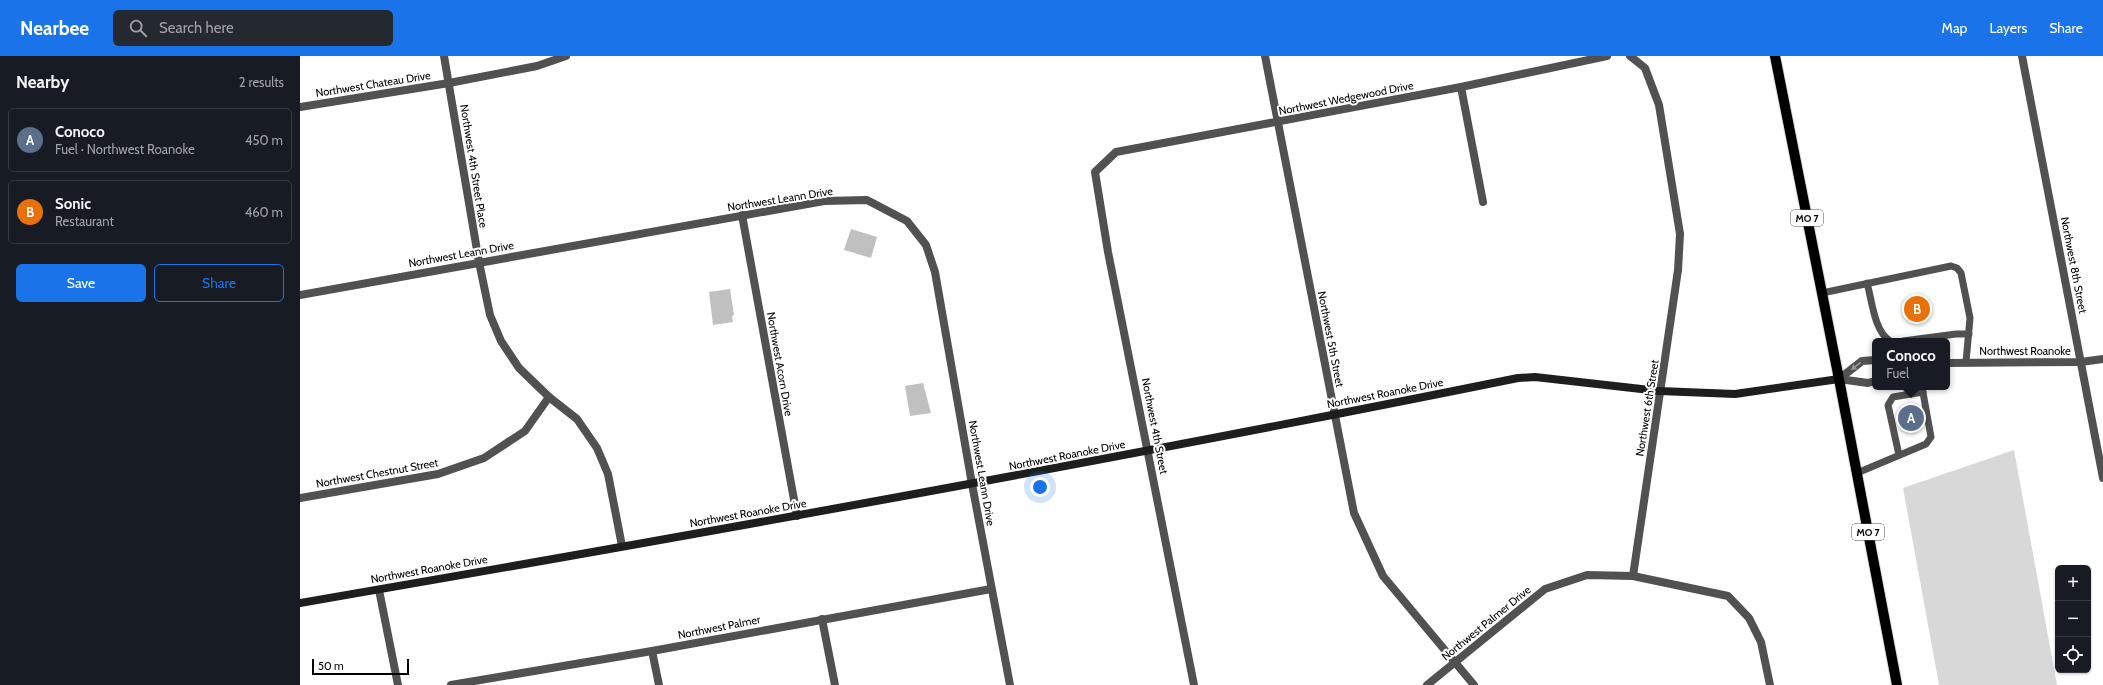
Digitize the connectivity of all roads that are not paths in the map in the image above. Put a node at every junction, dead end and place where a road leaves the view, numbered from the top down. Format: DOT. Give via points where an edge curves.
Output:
graph roads {
  1 [pos="444,56"];
  2 [pos="566,56"];
  3 [pos="1265,56"];
  4 [pos="1607,56"];
  5 [pos="1630,56"];
  6 [pos="1775,56"];
  7 [pos="2022,56"];
  8 [pos="449,83"];
  9 [pos="1461,87"];
  10 [pos="300,107"];
  11 [pos="1278,122"];
  12 [pos="1095,172"];
  13 [pos="1483,202"];
  14 [pos="742,216"];
  15 [pos="479,262"];
  16 [pos="1867,283"];
  17 [pos="1822,293"];
  18 [pos="300,295"];
  19 [pos="1969,334"];
  20 [pos="1885,338"];
  21 [pos="1931,338"];
  22 [pos="2103,359"];
  23 [pos="1872,360"];
  24 [pos="1966,362"];
  25 [pos="2081,362"];
  26 [pos="1950,363"];
  27 [pos="1840,380"];
  28 [pos="1872,381"];
  29 [pos="1918,390"];
  30 [pos="1922,390"];
  31 [pos="1659,391"];
  32 [pos="549,397"];
  33 [pos="1335,415"];
  34 [pos="1149,451"];
  35 [pos="1899,455"];
  36 [pos="1857,474"];
  37 [pos="2103,478"];
  38 [pos="972,484"];
  39 [pos="300,498"];
  40 [pos="797,516"];
  41 [pos="622,546"];
  42 [pos="1633,576"];
  43 [pos="991,589"];
  44 [pos="379,590"];
  45 [pos="300,603"];
  46 [pos="822,619"];
  47 [pos="652,651"];
  48 [pos="1455,662"];
  49 [pos="398,685"];
  50 [pos="451,685"];
  51 [pos="659,685"];
  52 [pos="835,685"];
  53 [pos="1010,685"];
  54 [pos="1194,685"];
  55 [pos="1427,685"];
  56 [pos="1474,685"];
  57 [pos="1770,685"];
  58 [pos="1897,685"];
  1 -- 8 [label="street, Northwest 4th Street Place"];
  2 -- 8 [label="street, Northwest Chateau Drive" via="537,66"];
  3 -- 11 [label="street, Northwest 5th Street"];
  4 -- 9 [label="street, Northwest Wedgewood Drive"];
  5 -- 31 [label="street, Northwest 6th Street" via="1646,68 1659,105 1680,234 1678,270"];
  6 -- 17 [label="main road, MO 7"];
  7 -- 25 [label="street, Northwest 8th Street"];
  8 -- 10 [label="street, Northwest Chateau Drive"];
  8 -- 15 [label="street, Northwest 4th Street Place"];
  9 -- 11 [label="street, Northwest Wedgewood Drive"];
  9 -- 13 [label="street"];
  11 -- 12 [label="street, Northwest Wedgewood Drive" via="1116,152"];
  11 -- 33 [label="street, Northwest 5th Street"];
  12 -- 34 [label="street, Northwest 4th Street" via="1108,252"];
  14 -- 15 [label="street, Northwest Leann Drive"];
  14 -- 38 [label="street, Northwest Leann Drive" via="824,201 867,200 907,221 926,245 936,272"];
  14 -- 40 [label="street, Northwest Acorn Drive"];
  15 -- 18 [label="street, Northwest Leann Drive"];
  15 -- 32 [label="street, Northwest 4th Street Place" via="490,315 501,341 519,368"];
  16 -- 17 [label="lane"];
  16 -- 19 [label="lane" via="1951,266 1957,268 1961,273 1970,318"];
  16 -- 20 [label="lane" via="1877,320"];
  17 -- 27 [label="main road, MO 7"];
  19 -- 21 [label="lane"];
  19 -- 24 [label="lane"];
  22 -- 25 [label="street, Northwest Roanoke"];
  23 -- 27 [label="street, one-way" via="1862,361"];
  24 -- 25 [label="street, Northwest Roanoke"];
  24 -- 26 [label="street, Northwest Roanoke"];
  25 -- 37 [label="street, Northwest 8th Street"];
  27 -- 28 [label="street"];
  27 -- 31 [label="street, Northwest Roanoke Drive" via="1735,394"];
  27 -- 36 [label="main road, MO 7"];
  29 -- 35 [label="lane" via="1893,397 1888,405"];
  30 -- 35 [label="lane" via="1931,436 1926,444"];
  31 -- 33 [label="street, Northwest Roanoke Drive" via="1535,377 1518,378"];
  31 -- 42 [label="street, Northwest 6th Street"];
  32 -- 39 [label="street, Northwest Chestnut Street" via="525,431 484,458 438,474"];
  32 -- 41 [label="street, Northwest 4th Street Place" via="577,419 597,448 608,474"];
  33 -- 34 [label="street, Northwest Roanoke Drive"];
  33 -- 48 [label="street, Northwest 5th Street" via="1354,513 1368,546 1383,576"];
  34 -- 38 [label="street, Northwest Roanoke Drive"];
  34 -- 54 [label="street, Northwest 4th Street"];
  35 -- 36 [label="lane"];
  36 -- 58 [label="main road, MO 7"];
  38 -- 40 [label="street, Northwest Roanoke Drive"];
  38 -- 43 [label="street, Northwest Leann Drive"];
  40 -- 41 [label="street, Northwest Roanoke Drive"];
  41 -- 44 [label="street, Northwest Roanoke Drive"];
  42 -- 48 [label="street, Northwest Palmer Drive" via="1587,575 1545,590"];
  42 -- 57 [label="street" via="1728,596 1749,618 1762,642"];
  43 -- 46 [label="street, Northwest Palmer"];
  43 -- 53 [label="street, Northwest Leann Drive"];
  44 -- 45 [label="street, Northwest Roanoke Drive"];
  44 -- 49 [label="street"];
  46 -- 47 [label="street, Northwest Palmer"];
  46 -- 52 [label="street"];
  47 -- 50 [label="street, Northwest Palmer"];
  47 -- 51 [label="street"];
  48 -- 55 [label="street, Northwest Palmer Drive"];
  48 -- 56 [label="street, Northwest 5th Street"];
}
